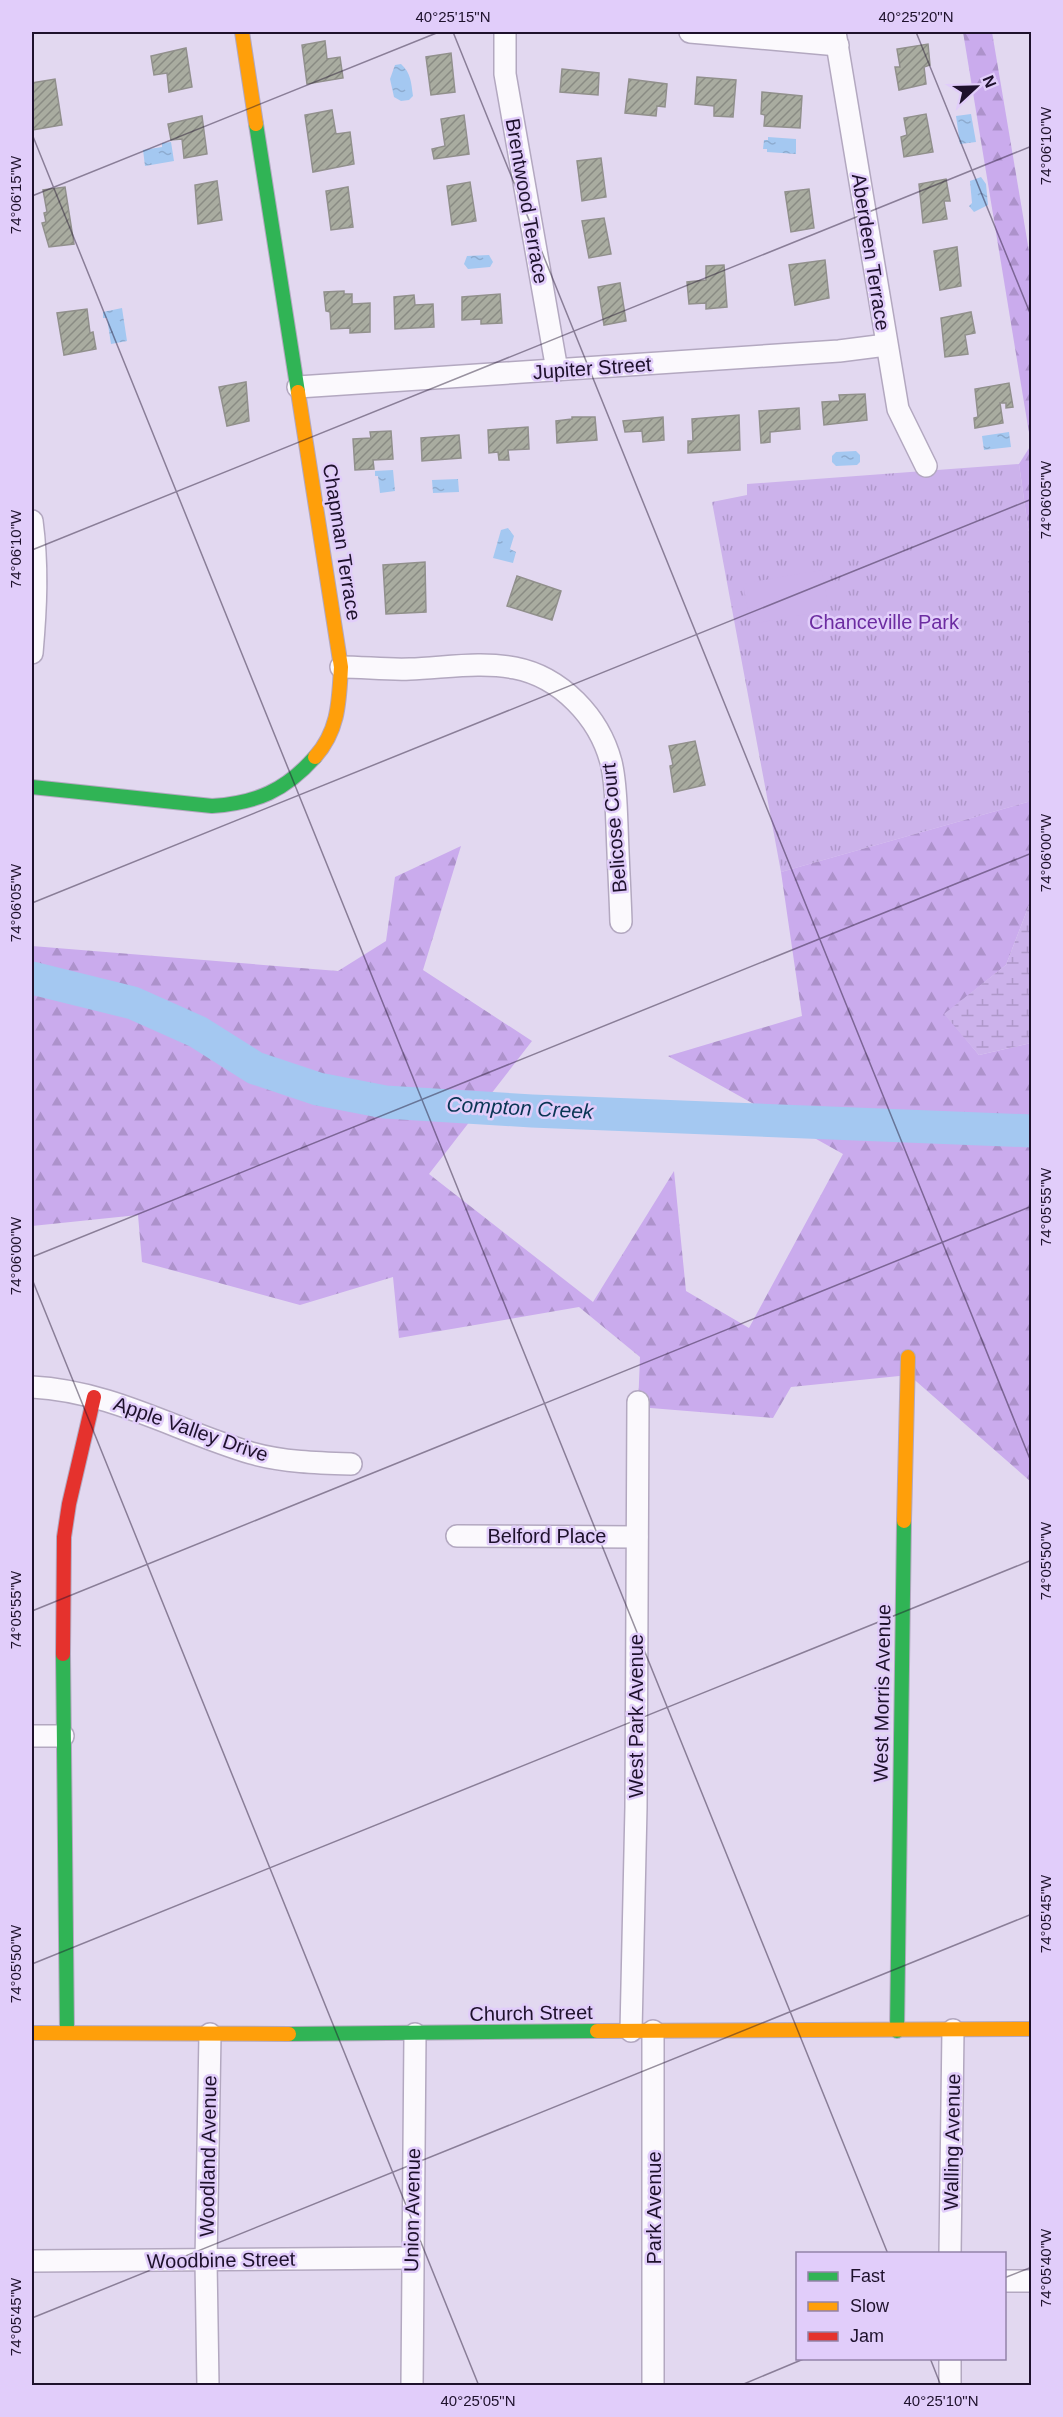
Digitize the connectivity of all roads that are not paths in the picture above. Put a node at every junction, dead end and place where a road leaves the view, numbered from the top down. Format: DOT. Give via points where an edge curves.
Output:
graph roads {
  1 [pos="242,32"];
  2 [pos="505,32"];
  3 [pos="690,32"];
  4 [pos="836,38"];
  5 [pos="886,345"];
  6 [pos="557,370"];
  7 [pos="298,387"];
  8 [pos="926,466"];
  9 [pos="32,521"];
  10 [pos="32,653"];
  11 [pos="341,667"];
  12 [pos="32,787"];
  13 [pos="621,921"];
  14 [pos="908,1357"];
  15 [pos="32,1387"];
  16 [pos="94,1397"];
  17 [pos="638,1402"];
  18 [pos="351,1464"];
  19 [pos="457,1536"];
  20 [pos="637,1537"];
  21 [pos="32,1736"];
  22 [pos="63,1736"];
  23 [pos="1032,2029"];
  24 [pos="953,2030"];
  25 [pos="631,2031"];
  26 [pos="653,2031"];
  27 [pos="897,2031"];
  28 [pos="32,2033"];
  29 [pos="67,2033"];
  30 [pos="210,2034"];
  31 [pos="415,2034"];
  32 [pos="950,2252"];
  33 [pos="411,2258"];
  34 [pos="32,2261"];
  35 [pos="206,2261"];
  36 [pos="1006,2281"];
  37 [pos="1032,2281"];
  38 [pos="950,2360"];
  39 [pos="208,2385"];
  40 [pos="412,2385"];
  41 [pos="653,2385"];
  42 [pos="950,2385"];
  1 -- 7 [label="street, Chapman Terrace"];
  2 -- 6 [label="street, Brentwood Terrace" via="505,74"];
  3 -- 4 [label="street"];
  4 -- 5 [label="street, Aberdeen Terrace"];
  5 -- 6 [label="street, Jupiter Street"];
  5 -- 8 [label="street, Aberdeen Terrace" via="898,409"];
  6 -- 7 [label="street, Jupiter Street"];
  7 -- 11 [label="street, Chapman Terrace"];
  9 -- 10 [label="street" via="37,558"];
  11 -- 12 [label="street, Chapman Terrace" via="338,715 323,745 292,779 256,800 212,806"];
  11 -- 13 [label="street, Belicose Court" via="515,668 553,683 576,700 603,740 611,763"];
  14 -- 27 [label="street, West Morris Avenue"];
  15 -- 16 [label="street, Apple Valley Drive"];
  16 -- 18 [label="street, Apple Valley Drive" via="254,1454"];
  16 -- 22 [label="street" via="64,1537"];
  17 -- 20 [label="street, West Park Avenue"];
  19 -- 20 [label="street, Belford Place"];
  20 -- 25 [label="street, West Park Avenue"];
  21 -- 22 [label="street"];
  22 -- 29 [label="street"];
  23 -- 24 [label="street, Church Street"];
  24 -- 27 [label="street, Church Street"];
  24 -- 32 [label="street, Walling Avenue"];
  25 -- 26 [label="street, Church Street"];
  25 -- 31 [label="street, Church Street"];
  26 -- 27 [label="street, Church Street"];
  26 -- 41 [label="street, Park Avenue"];
  28 -- 29 [label="street, Church Street"];
  29 -- 30 [label="street, Church Street"];
  30 -- 31 [label="street, Church Street"];
  30 -- 35 [label="street, Woodland Avenue"];
  31 -- 33 [label="street, Union Avenue"];
  33 -- 35 [label="street, Woodbine Street"];
  33 -- 40 [label="street, Union Avenue"];
  34 -- 35 [label="street, Woodbine Street"];
  35 -- 39 [label="street, Woodland Avenue"];
  36 -- 37 [label="street"];
  38 -- 42 [label="street"];
}
